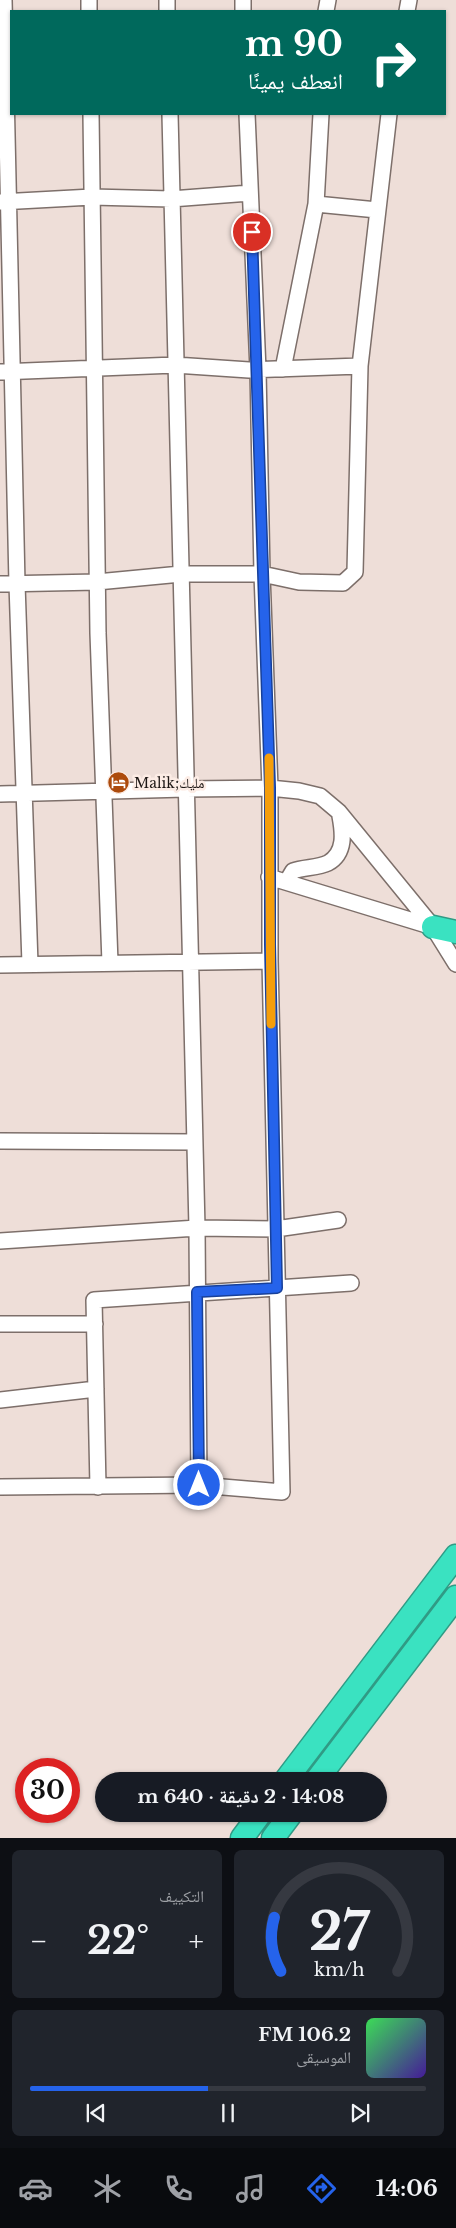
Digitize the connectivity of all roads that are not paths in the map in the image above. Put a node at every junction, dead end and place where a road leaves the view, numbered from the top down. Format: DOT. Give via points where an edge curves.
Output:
graph roads {
  1 [pos="4,0"];
  2 [pos="6,112"];
  3 [pos="91,115"];
  4 [pos="170,115"];
  5 [pos="247,115"];
  6 [pos="320,115"];
  7 [pos="389,115"];
  8 [pos="250,193"];
  9 [pos="92,197"];
  10 [pos="171,199"];
  11 [pos="4,202"];
  12 [pos="316,204"];
  13 [pos="377,210"];
  14 [pos="175,365"];
  15 [pos="360,366"];
  16 [pos="94,368"];
  17 [pos="284,369"];
  18 [pos="258,370"];
  19 [pos="7,372"];
  20 [pos="180,574"];
  21 [pos="262,574"];
  22 [pos="97,582"];
  23 [pos="0,584"];
  24 [pos="17,584"];
  25 [pos="270,788"];
  26 [pos="185,789"];
  27 [pos="104,791"];
  28 [pos="0,794"];
  29 [pos="24,794"];
  30 [pos="339,812"];
  31 [pos="269,878"];
  32 [pos="287,882"];
  33 [pos="433,927"];
  34 [pos="456,932"];
  35 [pos="270,960"];
  36 [pos="189,961"];
  37 [pos="110,963"];
  38 [pos="30,964"];
  39 [pos="456,964"];
  40 [pos="0,965"];
  41 [pos="0,1141"];
  42 [pos="194,1142"];
  43 [pos="338,1220"];
  44 [pos="196,1228"];
  45 [pos="276,1229"];
  46 [pos="0,1241"];
  47 [pos="351,1283"];
  48 [pos="277,1288"];
  49 [pos="197,1292"];
  50 [pos="0,1324"];
  51 [pos="95,1324"];
  52 [pos="96,1389"];
  53 [pos="0,1400"];
  54 [pos="199,1485"];
  55 [pos="0,1487"];
  56 [pos="98,1487"];
  57 [pos="456,1556"];
  58 [pos="456,1596"];
  59 [pos="292,1772"];
  60 [pos="323,1772"];
  61 [pos="254,1822"];
  62 [pos="285,1822"];
  63 [pos="242,1838"];
  64 [pos="273,1838"];
  1 -- 2 [label="street"];
  2 -- 11 [label="street"];
  3 -- 9 [label="street"];
  4 -- 10 [label="street"];
  5 -- 8 [label="street"];
  6 -- 12 [label="street"];
  7 -- 13 [label="street"];
  8 -- 10 [label="street"];
  8 -- 18 [label="street"];
  9 -- 10 [label="street"];
  9 -- 11 [label="street"];
  9 -- 16 [label="street"];
  10 -- 14 [label="street"];
  11 -- 19 [label="street"];
  12 -- 13 [label="street"];
  12 -- 17 [label="street"];
  13 -- 15 [label="street"];
  14 -- 16 [label="street"];
  14 -- 18 [label="street"];
  14 -- 20 [label="street"];
  15 -- 17 [label="street"];
  15 -- 21 [label="street" via="355,572 343,583 299,582"];
  16 -- 19 [label="street"];
  16 -- 22 [label="street"];
  17 -- 18 [label="street"];
  18 -- 21 [label="street"];
  19 -- 24 [label="street"];
  20 -- 21 [label="street"];
  20 -- 22 [label="street"];
  20 -- 26 [label="street"];
  21 -- 25 [label="street"];
  22 -- 24 [label="street"];
  22 -- 27 [label="street"];
  23 -- 24 [label="street"];
  24 -- 29 [label="street"];
  25 -- 26 [label="street"];
  25 -- 30 [label="street" via="320,796"];
  25 -- 31 [label="street"];
  26 -- 27 [label="street"];
  26 -- 36 [label="street"];
  27 -- 29 [label="street"];
  27 -- 37 [label="street"];
  28 -- 29 [label="street"];
  29 -- 38 [label="street"];
  30 -- 32 [label="street" via="344,832 336,856 328,862 293,871"];
  30 -- 33 [label="street"];
  31 -- 32 [label="street"];
  31 -- 35 [label="street"];
  32 -- 33 [label="street"];
  33 -- 34 [label="highway"];
  33 -- 39 [label="street"];
  35 -- 36 [label="street"];
  35 -- 45 [label="street"];
  36 -- 37 [label="street"];
  36 -- 42 [label="street"];
  37 -- 38 [label="street"];
  38 -- 40 [label="street"];
  41 -- 42 [label="street"];
  42 -- 44 [label="street"];
  43 -- 45 [label="street"];
  44 -- 45 [label="street"];
  44 -- 46 [label="street"];
  44 -- 49 [label="street"];
  45 -- 48 [label="street"];
  47 -- 48 [label="street"];
  48 -- 49 [label="street"];
  48 -- 54 [label="street" via="282,1492"];
  49 -- 51 [label="street" via="94,1300"];
  49 -- 54 [label="street"];
  50 -- 51 [label="street"];
  51 -- 52 [label="street"];
  52 -- 53 [label="street"];
  52 -- 56 [label="street"];
  54 -- 56 [label="street"];
  55 -- 56 [label="street"];
  57 -- 59 [label="highway"];
  58 -- 60 [label="highway"];
  61 -- 63 [label="highway"];
  62 -- 64 [label="highway"];
}
